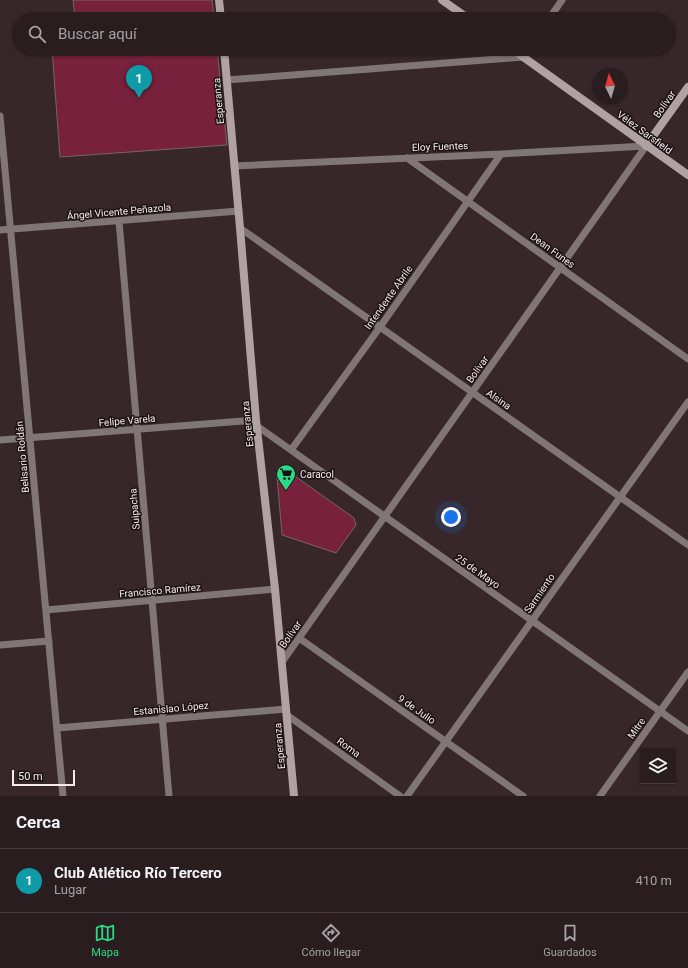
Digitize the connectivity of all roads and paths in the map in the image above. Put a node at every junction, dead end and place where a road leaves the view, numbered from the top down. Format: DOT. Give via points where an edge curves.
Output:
graph roads {
  1 [pos="219,0"];
  2 [pos="442,0"];
  3 [pos="562,0"];
  4 [pos="220,12"];
  5 [pos="459,12"];
  6 [pos="554,12"];
  7 [pos="225,56"];
  8 [pos="523,56"];
  9 [pos="227,80"];
  10 [pos="688,87"];
  11 [pos="0,116"];
  12 [pos="646,146"];
  13 [pos="501,154"];
  14 [pos="407,158"];
  15 [pos="234,166"];
  16 [pos="688,175"];
  17 [pos="468,201"];
  18 [pos="239,211"];
  19 [pos="119,221"];
  20 [pos="240,228"];
  21 [pos="0,230"];
  22 [pos="10,230"];
  23 [pos="560,268"];
  24 [pos="380,327"];
  25 [pos="688,359"];
  26 [pos="472,393"];
  27 [pos="688,402"];
  28 [pos="256,423"];
  29 [pos="137,429"];
  30 [pos="30,438"];
  31 [pos="0,440"];
  32 [pos="291,450"];
  33 [pos="620,497"];
  34 [pos="385,517"];
  35 [pos="688,545"];
  36 [pos="275,589"];
  37 [pos="152,600"];
  38 [pos="46,610"];
  39 [pos="532,621"];
  40 [pos="300,638"];
  41 [pos="50,641"];
  42 [pos="0,645"];
  43 [pos="282,662"];
  44 [pos="688,672"];
  45 [pos="660,711"];
  46 [pos="286,712"];
  47 [pos="162,719"];
  48 [pos="57,728"];
  49 [pos="688,731"];
  50 [pos="446,742"];
  51 [pos="63,796"];
  52 [pos="169,796"];
  53 [pos="294,796"];
  54 [pos="400,796"];
  55 [pos="407,796"];
  56 [pos="522,796"];
  57 [pos="600,796"];
  1 -- 4 [label="main road"];
  2 -- 5 [label="main road"];
  3 -- 6 [label="street"];
  7 -- 9 [label="main road, Esperanza"];
  8 -- 9 [label="street"];
  8 -- 12 [label="main road, Vélez Sarsfield"];
  9 -- 15 [label="main road, Esperanza"];
  10 -- 12 [label="main road, Bolívar"];
  11 -- 22 [label="street, Belisario Roldán"];
  12 -- 13 [label="street, Eloy Fuentes"];
  12 -- 16 [label="main road, Vélez Sarsfield"];
  12 -- 23 [label="street, Bolívar"];
  13 -- 14 [label="street, Eloy Fuentes"];
  13 -- 17 [label="street, Intendente Abrile"];
  14 -- 15 [label="street, Eloy Fuentes"];
  14 -- 17 [label="street, Dean Funes"];
  15 -- 18 [label="main road, Esperanza"];
  17 -- 23 [label="street, Dean Funes"];
  17 -- 24 [label="street, Intendente Abrile"];
  18 -- 19 [label="street, Ángel Vicente Peñazola"];
  18 -- 20 [label="main road, Esperanza"];
  19 -- 22 [label="street, Ángel Vicente Peñazola"];
  19 -- 29 [label="street, Suipacha"];
  20 -- 24 [label="street, Alsina"];
  20 -- 28 [label="main road, Esperanza"];
  21 -- 22 [label="street, Ángel Vicente Peñazola"];
  22 -- 30 [label="street, Belisario Roldán"];
  23 -- 25 [label="street, Dean Funes"];
  23 -- 26 [label="street, Bolívar"];
  24 -- 26 [label="street, Alsina"];
  24 -- 32 [label="street, Intendente Abrile"];
  26 -- 33 [label="street, Alsina"];
  26 -- 34 [label="street, Bolívar"];
  27 -- 33 [label="street, Sarmiento"];
  28 -- 29 [label="street, Felipe Varela"];
  28 -- 32 [label="street, 25 de Mayo"];
  28 -- 36 [label="main road, Esperanza"];
  29 -- 30 [label="street, Felipe Varela"];
  29 -- 37 [label="street, Suipacha"];
  30 -- 31 [label="street, Felipe Varela"];
  30 -- 38 [label="street, Belisario Roldán"];
  32 -- 34 [label="street, 25 de Mayo"];
  33 -- 35 [label="street, Alsina"];
  33 -- 39 [label="street, Sarmiento"];
  34 -- 39 [label="street, 25 de Mayo"];
  34 -- 40 [label="street, Bolívar"];
  36 -- 37 [label="street, Francisco Ramírez"];
  36 -- 43 [label="main road, Esperanza"];
  37 -- 38 [label="street, Francisco Ramírez"];
  37 -- 47 [label="street, Suipacha"];
  38 -- 41 [label="street, Belisario Roldán"];
  39 -- 45 [label="street, 25 de Mayo"];
  39 -- 50 [label="street, Sarmiento"];
  40 -- 43 [label="street, Bolívar"];
  40 -- 50 [label="street, 9 de Julio"];
  41 -- 42 [label="street"];
  41 -- 48 [label="street, Belisario Roldán"];
  43 -- 46 [label="main road, Esperanza"];
  44 -- 45 [label="street, Mitre"];
  45 -- 49 [label="street, 25 de Mayo"];
  45 -- 57 [label="street, Mitre"];
  46 -- 47 [label="street, Estanislao López"];
  46 -- 53 [label="main road, Esperanza"];
  46 -- 54 [label="street, Roma"];
  47 -- 48 [label="street, Estanislao López"];
  47 -- 52 [label="street, Suipacha"];
  48 -- 51 [label="street, Belisario Roldán"];
  50 -- 55 [label="street, Sarmiento"];
  50 -- 56 [label="street, 9 de Julio"];
}
